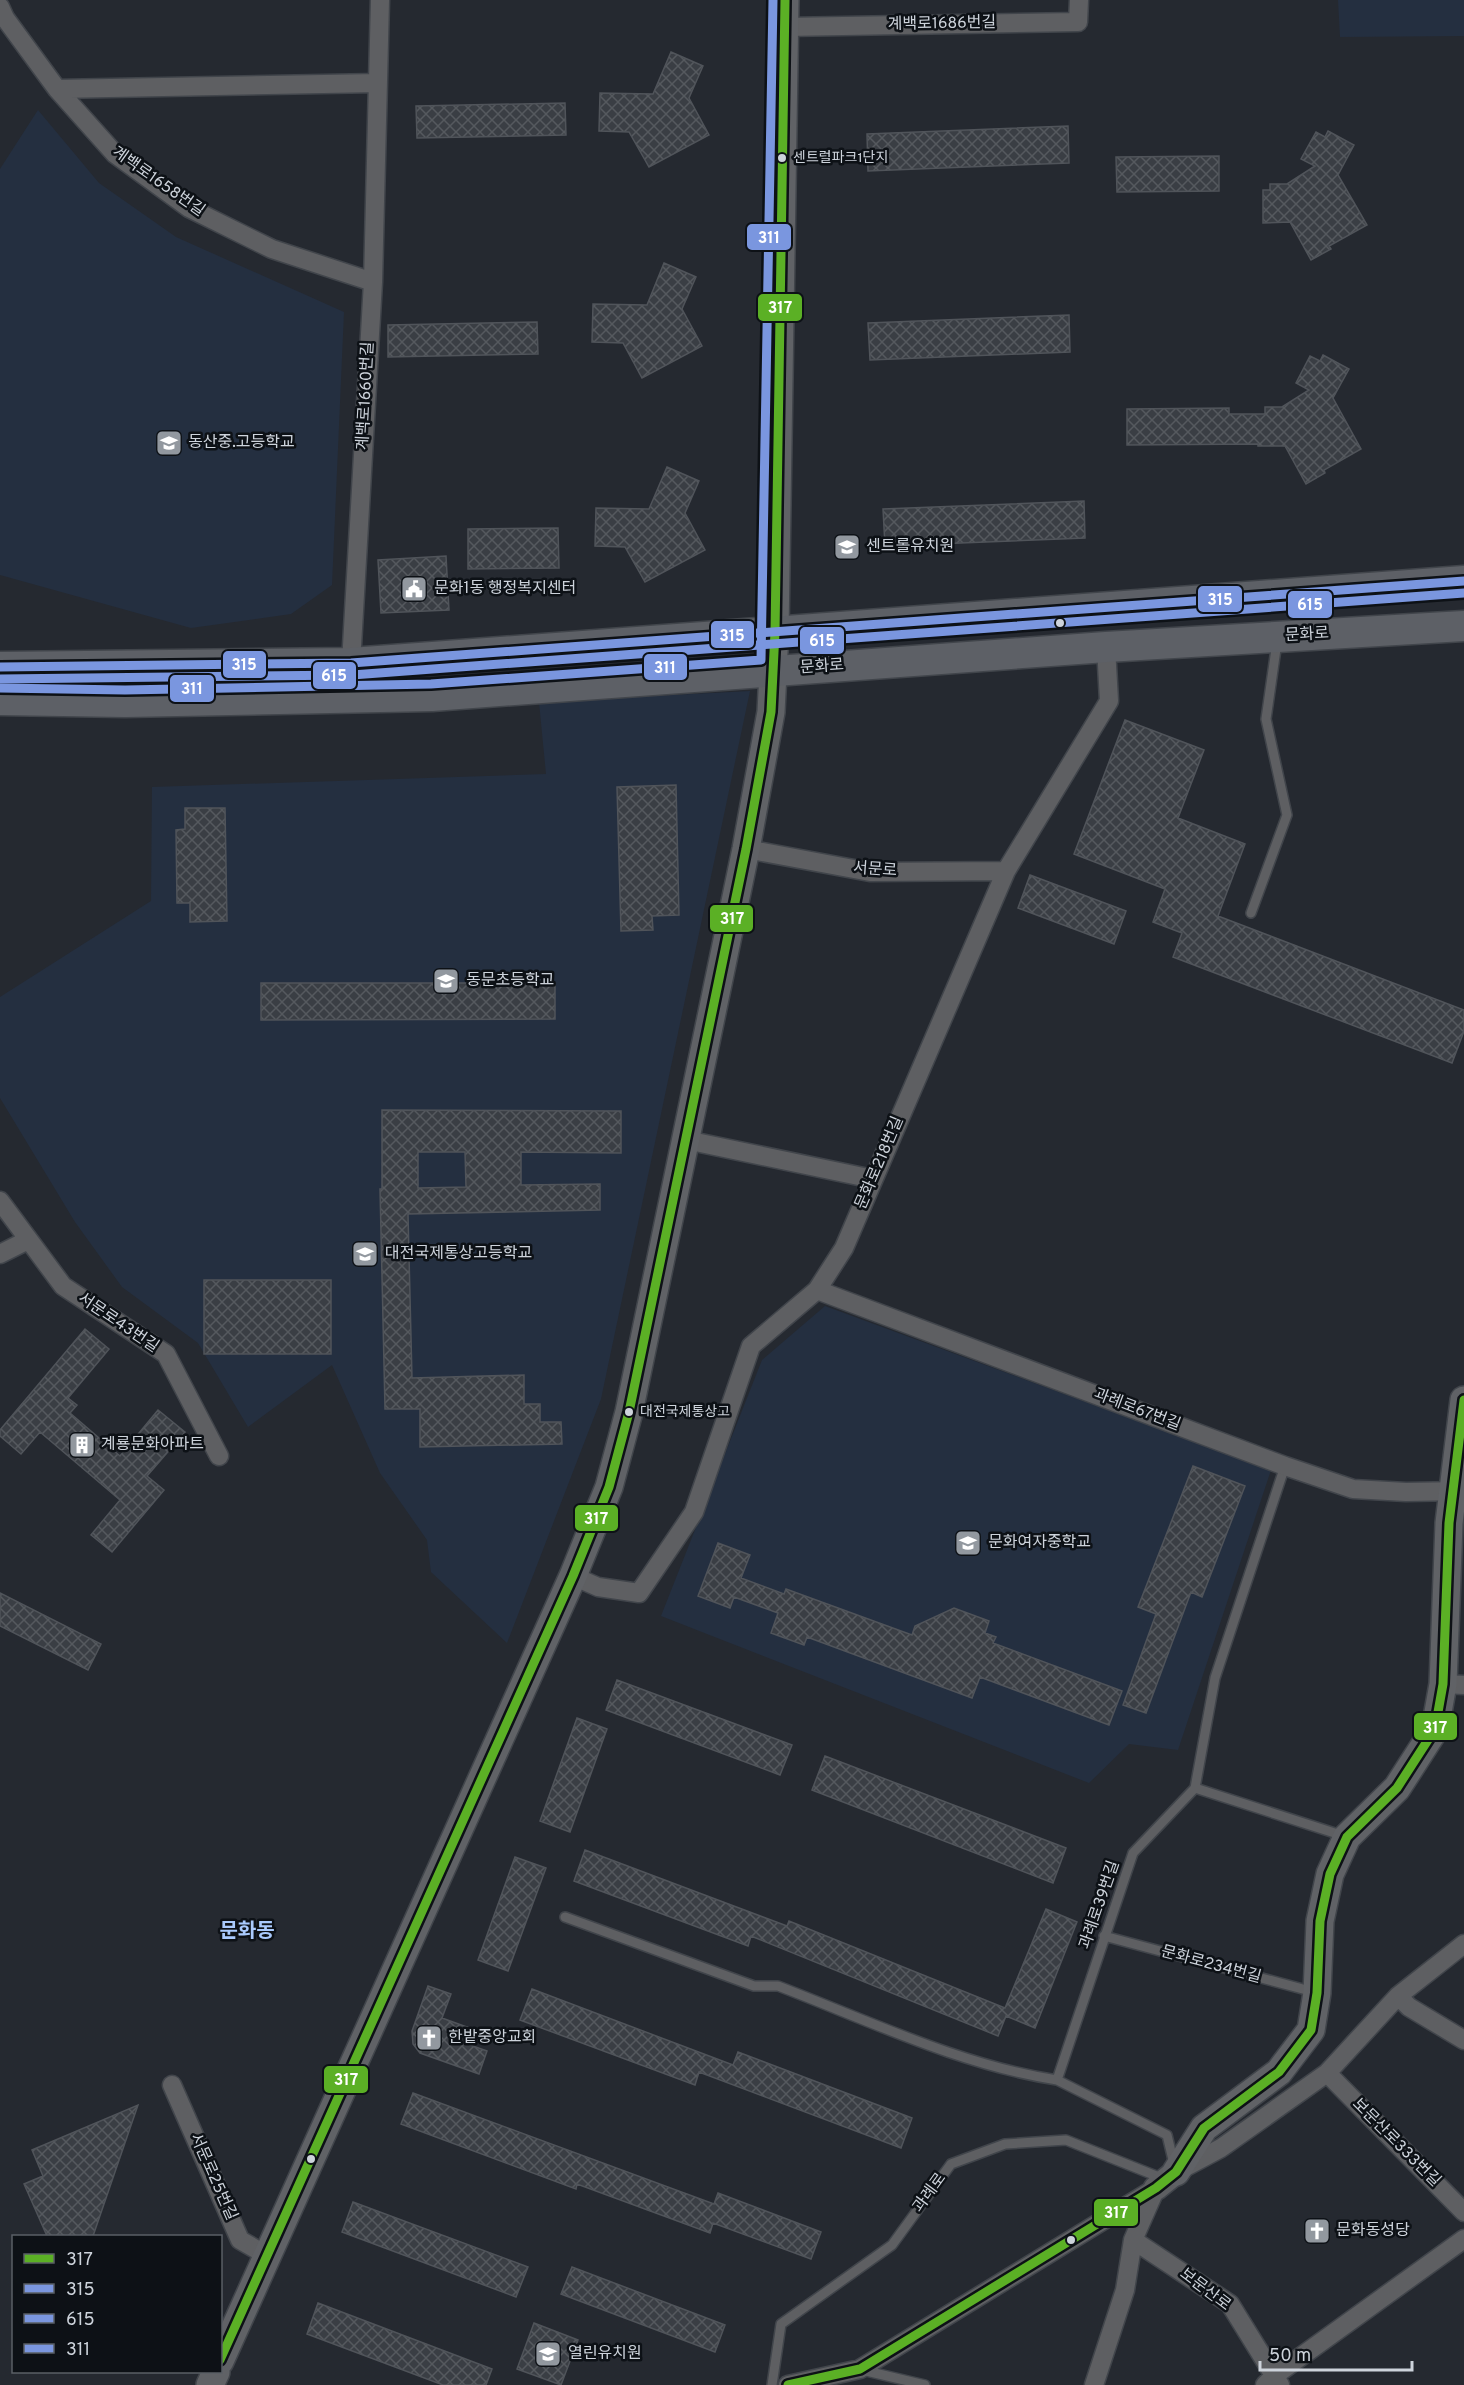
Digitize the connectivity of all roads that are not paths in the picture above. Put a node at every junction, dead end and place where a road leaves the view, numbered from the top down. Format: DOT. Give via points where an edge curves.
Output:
graph roads {
  1 [pos="380,0"];
  2 [pos="785,0"];
  3 [pos="1078,0"];
  4 [pos="0,7"];
  5 [pos="784,27"];
  6 [pos="378,83"];
  7 [pos="57,89"];
  8 [pos="373,282"];
  9 [pos="1464,581"];
  10 [pos="1464,626"];
  11 [pos="775,632"];
  12 [pos="1278,637"];
  13 [pos="1106,647"];
  14 [pos="351,663"];
  15 [pos="0,667"];
  16 [pos="773,671"];
  17 [pos="323,699"];
  18 [pos="0,700"];
  19 [pos="746,849"];
  20 [pos="1006,871"];
  21 [pos="1251,913"];
  22 [pos="686,1140"];
  23 [pos="873,1179"];
  24 [pos="0,1201"];
  25 [pos="28,1240"];
  26 [pos="0,1254"];
  27 [pos="817,1290"];
  28 [pos="1464,1400"];
  29 [pos="219,1456"];
  30 [pos="1285,1466"];
  31 [pos="1458,1491"];
  32 [pos="573,1576"];
  33 [pos="1453,1684"];
  34 [pos="1195,1788"];
  35 [pos="1347,1837"];
  36 [pos="565,1917"];
  37 [pos="1104,1936"];
  38 [pos="1464,1944"];
  39 [pos="1317,1993"];
  40 [pos="1398,1996"];
  41 [pos="1464,2040"];
  42 [pos="1327,2073"];
  43 [pos="1057,2080"];
  44 [pos="172,2085"];
  45 [pos="1166,2180"];
  46 [pos="1464,2212"];
  47 [pos="1464,2239"];
  48 [pos="1133,2240"];
  49 [pos="268,2256"];
  50 [pos="222,2357"];
  51 [pos="860,2369"];
  52 [pos="1273,2382"];
  53 [pos="772,2385"];
  54 [pos="788,2385"];
  55 [pos="925,2385"];
  56 [pos="1094,2385"];
  1 -- 6 [label="street, 계백로1660번길"];
  2 -- 5 [label="main road"];
  3 -- 5 [label="street, 계백로1686번길" via="1078,22"];
  4 -- 7 [label="street, 계백로1658번길"];
  5 -- 11 [label="main road"];
  6 -- 7 [label="street"];
  6 -- 8 [label="street, 계백로1660번길"];
  7 -- 8 [label="street, 계백로1658번길" via="115,154 189,208 272,249"];
  8 -- 14 [label="street, 계백로1660번길"];
  9 -- 11 [label="main road"];
  10 -- 12 [label="main road, 문화로"];
  11 -- 14 [label="main road"];
  11 -- 16 [label="main road"];
  12 -- 13 [label="main road, 문화로"];
  12 -- 21 [label="lane" via="1266,718 1287,815"];
  13 -- 16 [label="main road, 문화로"];
  13 -- 20 [label="street, 문화로218번길" via="1109,701"];
  14 -- 15 [label="main road"];
  14 -- 17 [label="street"];
  16 -- 17 [label="main road, 문화로" via="432,696"];
  16 -- 19 [label="main road" via="771,712"];
  17 -- 18 [label="main road, 문화로"];
  19 -- 20 [label="street, 서문로" via="870,872"];
  19 -- 22 [label="main road"];
  20 -- 23 [label="street, 문화로218번길"];
  22 -- 23 [label="street"];
  22 -- 32 [label="main road" via="629,1412 609,1487"];
  23 -- 27 [label="street, 문화로218번길" via="844,1248"];
  24 -- 25 [label="street, 서문로43번길"];
  25 -- 26 [label="street"];
  25 -- 29 [label="street, 서문로43번길" via="63,1286 166,1354"];
  27 -- 30 [label="street, 과례로67번길"];
  27 -- 32 [label="street, 문화로218번길" via="751,1346 694,1512 639,1593 598,1587"];
  28 -- 31 [label="main road"];
  30 -- 31 [label="street, 과례로67번길" via="1353,1489"];
  30 -- 34 [label="lane" via="1215,1678"];
  31 -- 33 [label="main road"];
  32 -- 49 [label="main road"];
  33 -- 35 [label="main road" via="1435,1729 1397,1788"];
  34 -- 35 [label="lane"];
  34 -- 37 [label="lane, 과례로39번길" via="1133,1853"];
  35 -- 39 [label="main road" via="1330,1874 1320,1921"];
  36 -- 43 [label="lane" via="754,1986 778,1986 954,2053 1026,2075"];
  37 -- 39 [label="lane, 문화로234번길"];
  37 -- 43 [label="lane, 과례로39번길"];
  38 -- 40 [label="street"];
  39 -- 45 [label="main road" via="1311,2030 1279,2072 1203,2128"];
  40 -- 41 [label="street" via="1409,2007"];
  40 -- 42 [label="street"];
  42 -- 45 [label="street" via="1221,2148"];
  42 -- 46 [label="street, 보문산로333번길"];
  43 -- 45 [label="lane" via="1167,2135"];
  44 -- 49 [label="street, 서문로25번길" via="240,2240"];
  45 -- 48 [label="street"];
  45 -- 51 [label="street"];
  45 -- 53 [label="lane, 과례로" via="1066,2140 1005,2144 951,2164 892,2245 781,2324"];
  47 -- 52 [label="street"];
  48 -- 52 [label="street, 보문산로" via="1230,2304"];
  48 -- 56 [label="street" via="1125,2290"];
  49 -- 50 [label="main road"];
  51 -- 54 [label="street"];
  51 -- 55 [label="lane"];
}
